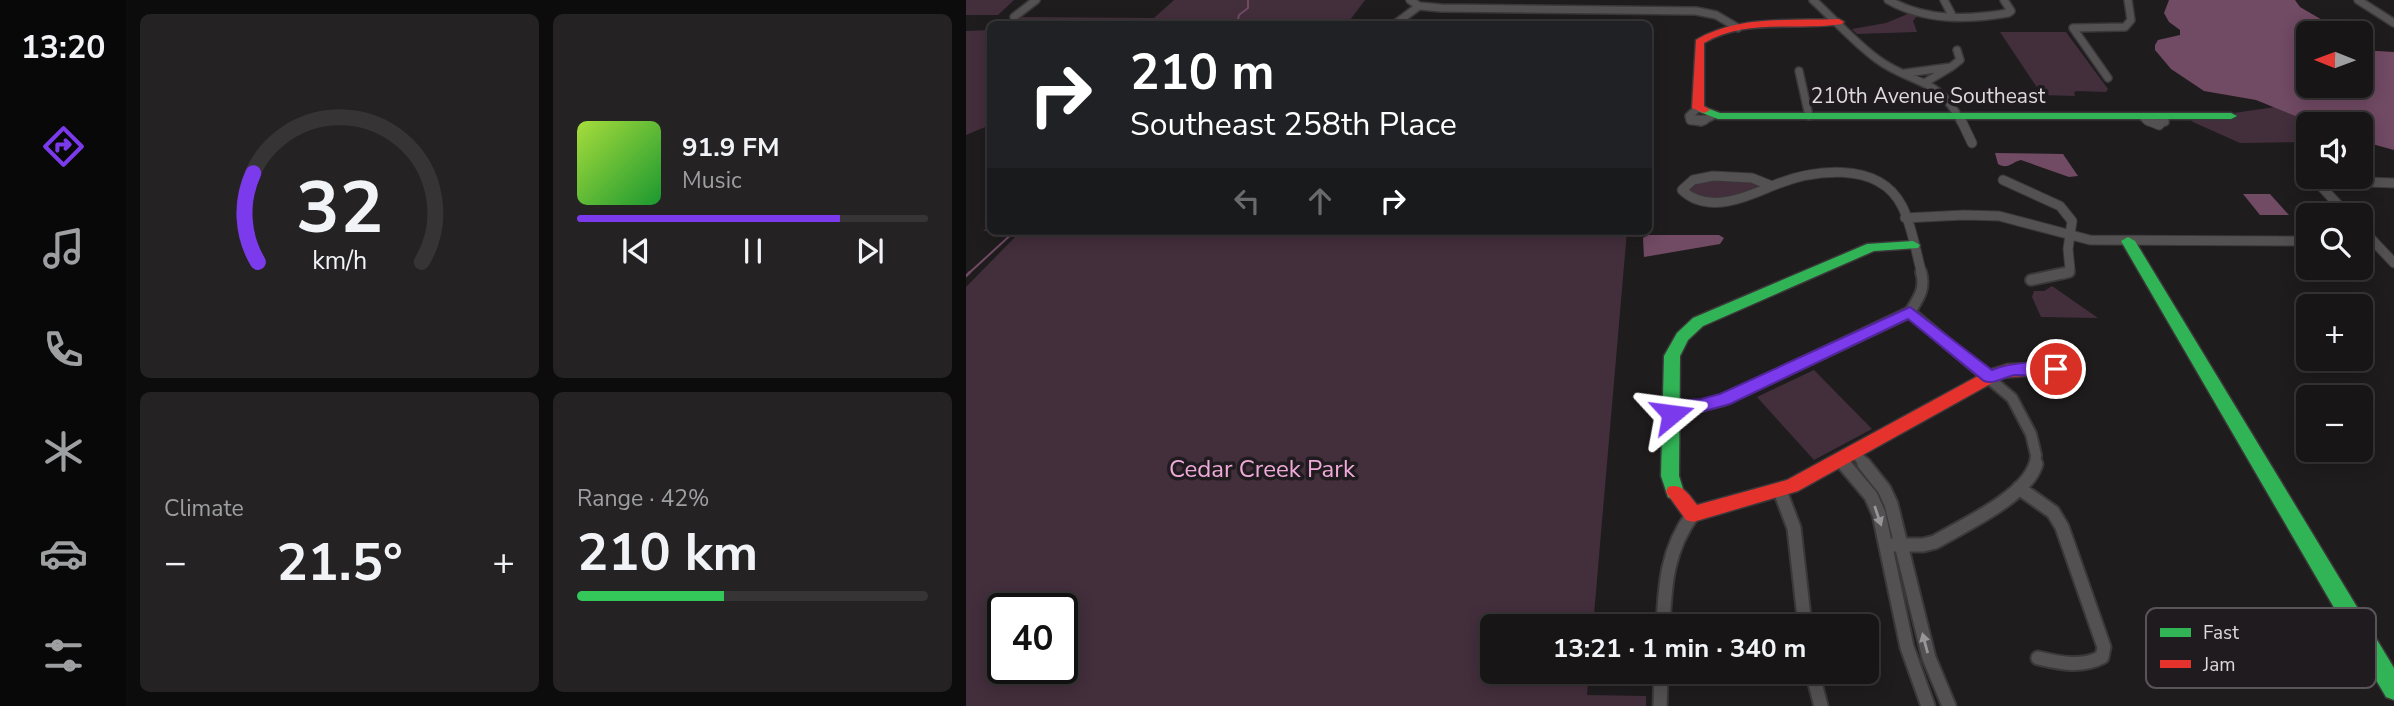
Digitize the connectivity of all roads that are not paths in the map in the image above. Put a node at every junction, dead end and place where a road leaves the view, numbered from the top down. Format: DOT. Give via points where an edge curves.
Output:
graph roads {
  1 [pos="1036,0"];
  2 [pos="1410,0"];
  3 [pos="1813,0"];
  4 [pos="1888,0"];
  5 [pos="1944,0"];
  6 [pos="2004,0"];
  7 [pos="2127,0"];
  8 [pos="2358,0"];
  9 [pos="1419,6"];
  10 [pos="1014,17"];
  11 [pos="1953,17"];
  12 [pos="2392,20"];
  13 [pos="1399,21"];
  14 [pos="1839,22"];
  15 [pos="1738,27"];
  16 [pos="1957,50"];
  17 [pos="1951,67"];
  18 [pos="1799,71"];
  19 [pos="1905,73"];
  20 [pos="2108,78"];
  21 [pos="1926,82"];
  22 [pos="1809,116"];
  23 [pos="1959,116"];
  24 [pos="2231,116"];
  25 [pos="1972,143"];
  26 [pos="2003,180"];
  27 [pos="2394,183"];
  28 [pos="1773,187"];
  29 [pos="2337,203"];
  30 [pos="1905,218"];
  31 [pos="2072,238"];
  32 [pos="2128,241"];
  33 [pos="2296,241"];
  34 [pos="2373,242"];
  35 [pos="1913,245"];
  36 [pos="2394,263"];
  37 [pos="2031,280"];
  38 [pos="1910,312"];
  39 [pos="2056,369"];
  40 [pos="1990,377"];
  41 [pos="1672,406"];
  42 [pos="1848,456"];
  43 [pos="2020,488"];
  44 [pos="1780,491"];
  45 [pos="1693,514"];
  46 [pos="1887,545"];
  47 [pos="1902,546"];
  48 [pos="2346,608"];
  49 [pos="1663,614"];
  50 [pos="1804,614"];
  51 [pos="2038,658"];
  52 [pos="2376,659"];
  53 [pos="1661,684"];
  54 [pos="1815,684"];
  55 [pos="2394,689"];
  56 [pos="1660,706"];
  57 [pos="1821,706"];
  58 [pos="1928,706"];
  59 [pos="1949,706"];
  1 -- 10 [label="street"];
  2 -- 9 [label="street"];
  3 -- 14 [label="street"];
  4 -- 11 [label="street" via="1913,12"];
  5 -- 11 [label="street"];
  6 -- 11 [label="street" via="2008,13"];
  7 -- 20 [label="street" via="2131,20 2125,27 2073,29"];
  8 -- 12 [label="street"];
  9 -- 13 [label="street"];
  9 -- 15 [label="street" via="1696,12 1716,15"];
  14 -- 15 [label="street"];
  14 -- 19 [label="street" via="1867,51"];
  15 -- 22 [label="street, 210th Avenue Southeast" via="1712,32 1700,40 1702,115"];
  16 -- 17 [label="street" via="1960,60"];
  17 -- 19 [label="street"];
  17 -- 21 [label="street"];
  18 -- 22 [label="street"];
  19 -- 21 [label="street"];
  21 -- 23 [label="street"];
  22 -- 23 [label="street, 210th Avenue Southeast"];
  23 -- 24 [label="street, 210th Avenue Southeast"];
  23 -- 25 [label="street"];
  26 -- 31 [label="street" via="2064,210 2072,221"];
  27 -- 29 [label="street" via="2315,180"];
  28 -- 28 [label="street" via="1734,200 1696,200 1682,190 1686,181 1695,177 1748,177"];
  28 -- 30 [label="street" via="1807,174 1856,175 1896,195"];
  30 -- 31 [label="street" via="1998,216"];
  30 -- 35 [label="street"];
  31 -- 32 [label="street"];
  31 -- 37 [label="street" via="2067,250 2070,272"];
  32 -- 33 [label="street"];
  32 -- 48 [label="street"];
  34 -- 36 [label="street"];
  35 -- 38 [label="street" via="1924,281"];
  35 -- 41 [label="street" via="1872,247 1698,322 1678,342 1672,356"];
  38 -- 40 [label="street"];
  38 -- 41 [label="street" via="1724,400"];
  39 -- 40 [label="street" via="2008,370"];
  40 -- 42 [label="street"];
  40 -- 43 [label="street" via="2017,405 2036,453 2033,473"];
  41 -- 45 [label="street" via="1672,484"];
  42 -- 44 [label="street"];
  42 -- 46 [label="street, one-way" via="1871,496"];
  42 -- 47 [label="street" via="1884,489"];
  43 -- 47 [label="street" via="1936,542"];
  43 -- 51 [label="street" via="2053,512 2062,527 2104,647 2102,657 2092,663"];
  44 -- 45 [label="street"];
  44 -- 50 [label="street" via="1794,528"];
  45 -- 49 [label="street" via="1670,550"];
  46 -- 47 [label="street"];
  46 -- 58 [label="street" via="1907,647"];
  59 -- 47 [label="street, one-way" via="1929,658"];
  52 -- 55 [label="street"];
  53 -- 56 [label="street"];
  54 -- 57 [label="street"];
}
